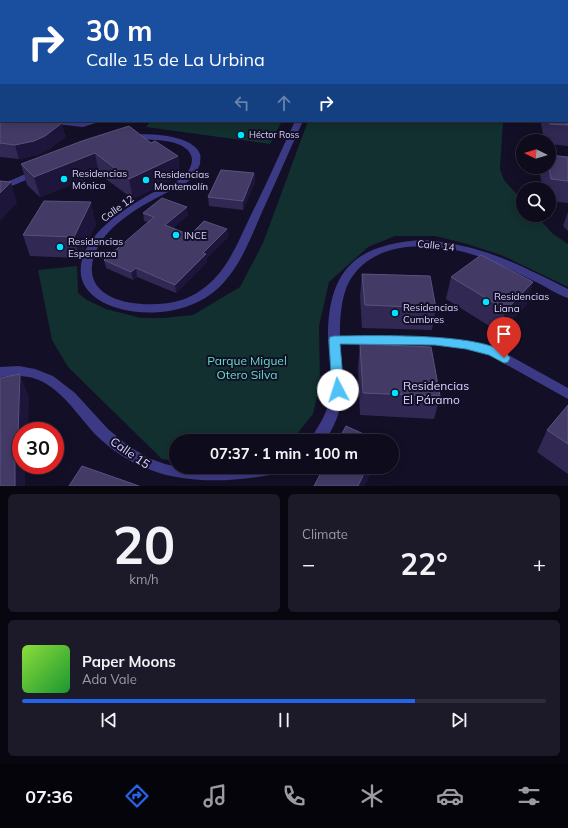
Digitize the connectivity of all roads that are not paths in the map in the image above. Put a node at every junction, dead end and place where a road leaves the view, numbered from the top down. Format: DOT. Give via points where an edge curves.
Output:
graph roads {
  1 [pos="55,122"];
  2 [pos="94,122"];
  3 [pos="299,122"];
  4 [pos="118,139"];
  5 [pos="48,167"];
  6 [pos="0,188"];
  7 [pos="568,294"];
  8 [pos="334,340"];
  9 [pos="0,372"];
  10 [pos="568,394"];
  11 [pos="322,434"];
  12 [pos="264,474"];
  1 -- 2 [label="street" via="82,125"];
  3 -- 4 [label="street, Calle 12" via="229,271 209,292 188,302 162,308 142,309 103,297 88,282 85,269 96,241 108,227 188,177 197,162 196,154 189,146 166,138 152,136"];
  5 -- 6 [label="street"];
  7 -- 8 [label="street, Calle 14" via="474,251 434,243 414,242 398,245 369,255 358,262 348,274 340,287 335,310"];
  8 -- 10 [label="street" via="435,341 492,351"];
  8 -- 11 [label="street" via="338,390 335,411"];
  9 -- 12 [label="street, Calle 15" via="40,375 54,382 73,398 103,434 140,463 163,474 214,482"];
}
